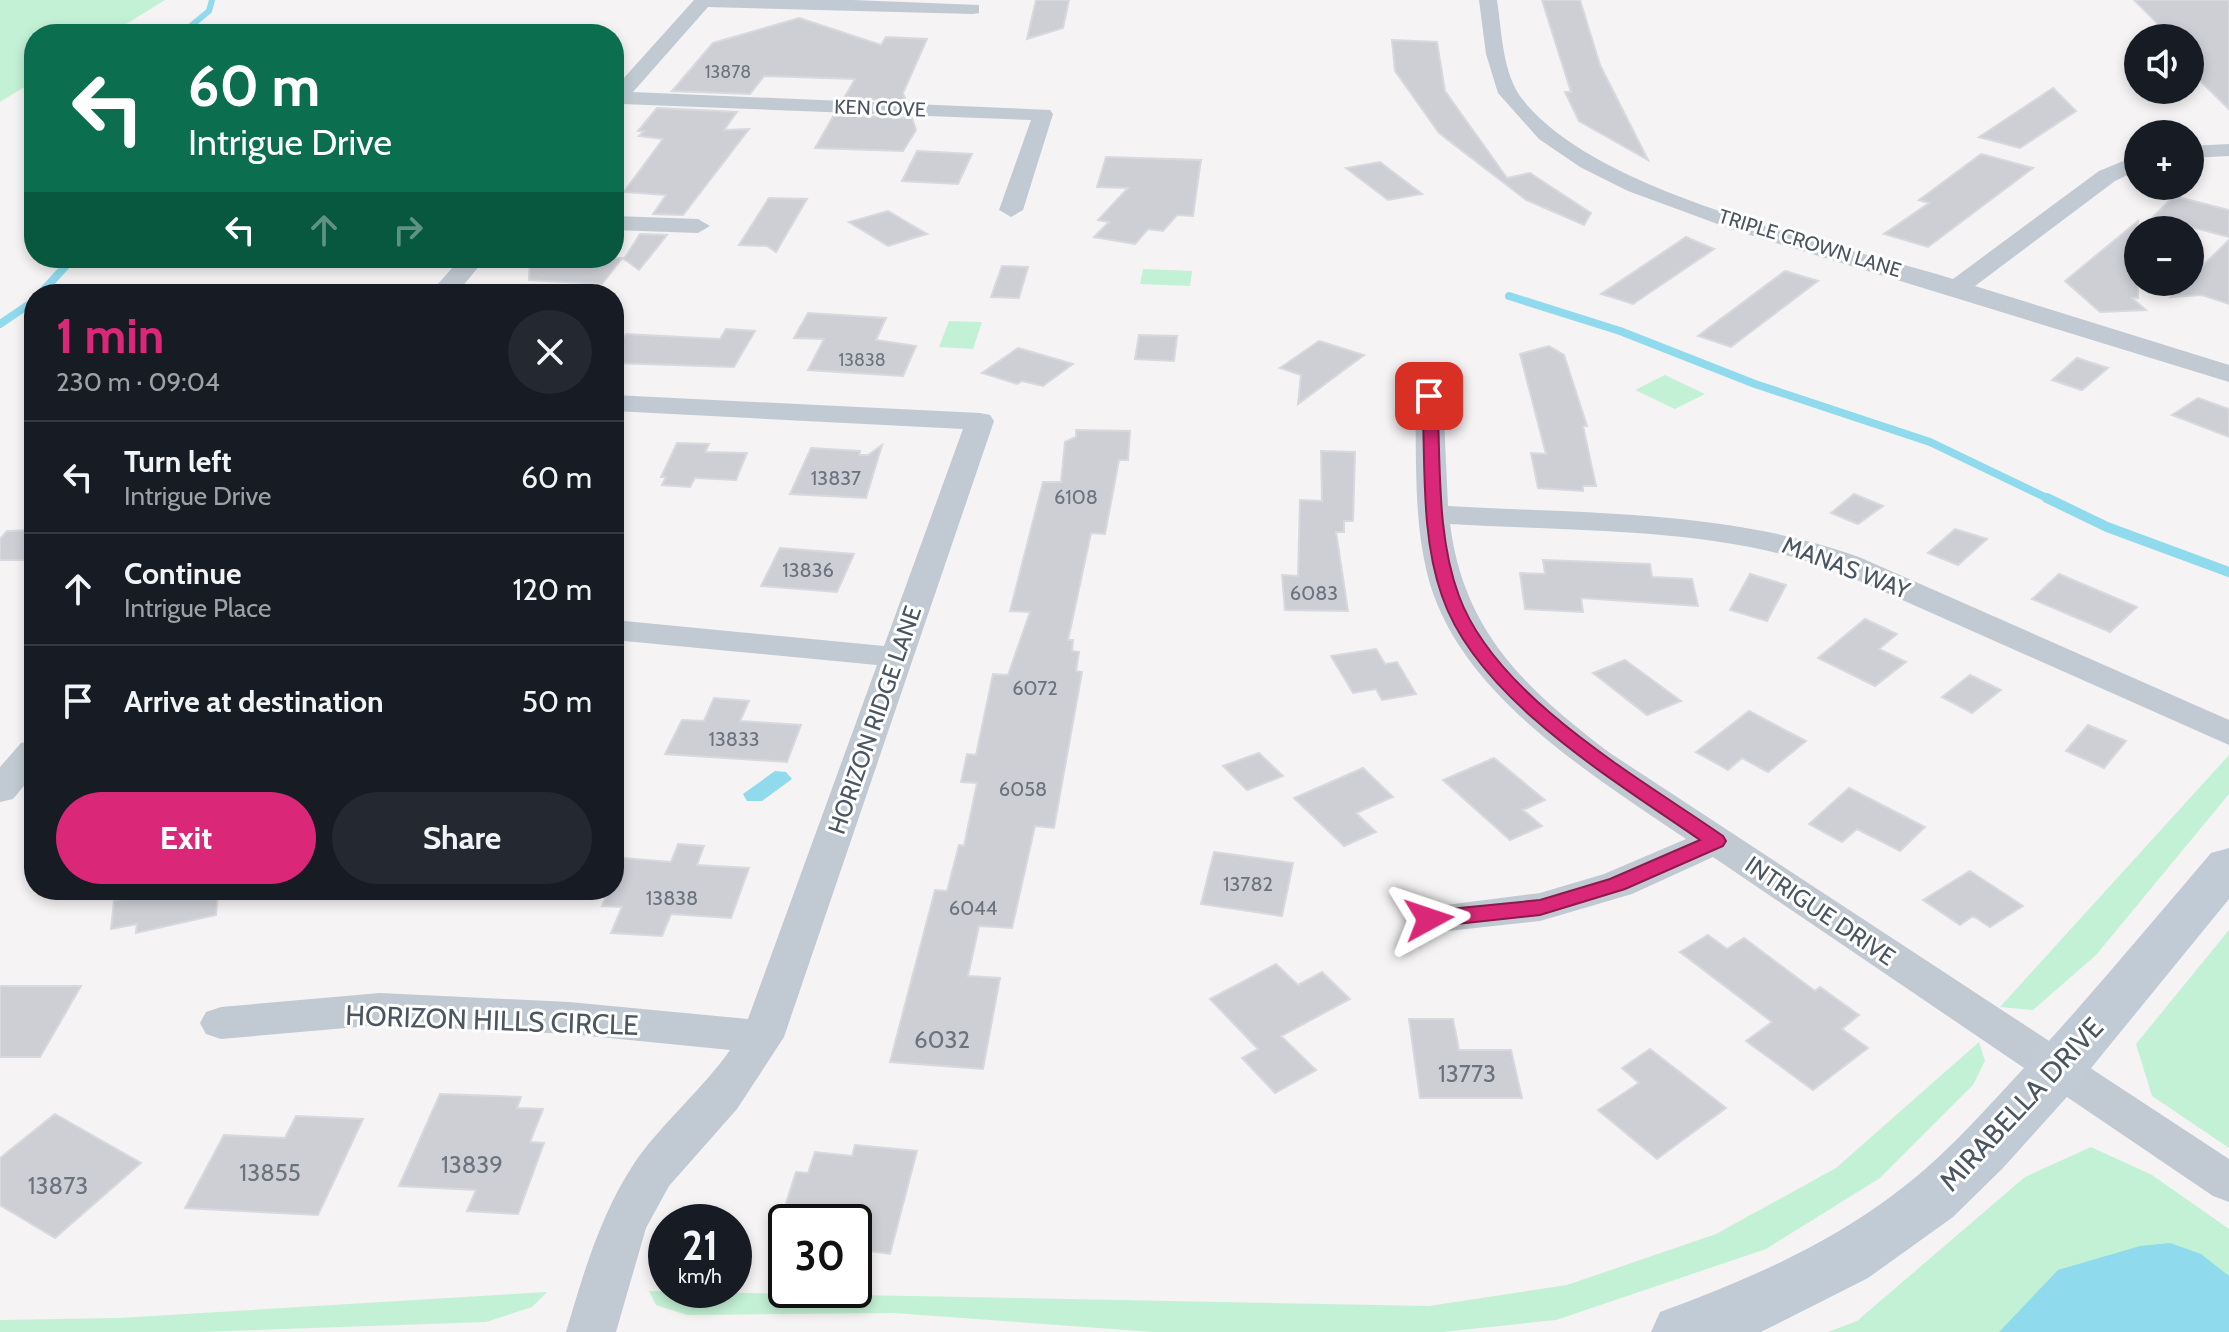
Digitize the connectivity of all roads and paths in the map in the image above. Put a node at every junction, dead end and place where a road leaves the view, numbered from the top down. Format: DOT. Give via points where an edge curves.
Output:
graph roads {
  1 [pos="704,0"];
  2 [pos="1488,0"];
  3 [pos="973,9"];
  4 [pos="624,89"];
  5 [pos="624,99"];
  6 [pos="2229,150"];
  7 [pos="2204,151"];
  8 [pos="2124,168"];
  9 [pos="1011,210"];
  10 [pos="624,223"];
  11 [pos="698,226"];
  12 [pos="465,268"];
  13 [pos="451,284"];
  14 [pos="1956,288"];
  15 [pos="2229,374"];
  16 [pos="1429,396"];
  17 [pos="624,403"];
  18 [pos="1436,514"];
  19 [pos="624,631"];
  20 [pos="898,657"];
  21 [pos="2229,734"];
  22 [pos="24,762"];
  23 [pos="0,790"];
  24 [pos="1715,841"];
  25 [pos="2229,865"];
  26 [pos="1429,919"];
  27 [pos="221,1023"];
  28 [pos="763,1037"];
  29 [pos="2058,1070"];
  30 [pos="2229,1183"];
  31 [pos="591,1332"];
  32 [pos="1683,1332"];
  1 -- 3 [label="street"];
  1 -- 4 [label="street"];
  2 -- 14 [label="street, TRIPLE CROWN LANE" via="1506,90 1527,117 1562,145 1612,173 1690,205"];
  5 -- 9 [label="street, KEN COVE" via="1043,114"];
  6 -- 7 [label="street"];
  8 -- 14 [label="street"];
  10 -- 11 [label="street"];
  12 -- 13 [label="street"];
  14 -- 15 [label="street, TRIPLE CROWN LANE"];
  16 -- 18 [label="street, INTRIGUE DRIVE"];
  17 -- 20 [label="street, HORIZON RIDGE LANE" via="980,421"];
  18 -- 21 [label="street, MANAS WAY" via="1702,529 1798,546"];
  18 -- 24 [label="street, INTRIGUE DRIVE" via="1450,597 1489,661 1555,728"];
  19 -- 20 [label="street"];
  20 -- 28 [label="street, HORIZON RIDGE LANE"];
  22 -- 23 [label="street"];
  24 -- 26 [label="street" via="1618,884 1540,907"];
  24 -- 29 [label="street, INTRIGUE DRIVE"];
  25 -- 29 [label="street, MIRABELLA DRIVE"];
  27 -- 28 [label="street, HORIZON HILLS CIRCLE" via="380,1009 569,1018"];
  28 -- 31 [label="street, HORIZON RIDGE LANE" via="721,1097 653,1173 623,1224"];
  29 -- 30 [label="street, INTRIGUE DRIVE"];
  29 -- 32 [label="street, MIRABELLA DRIVE" via="1983,1151 1897,1226 1775,1296"];
}
